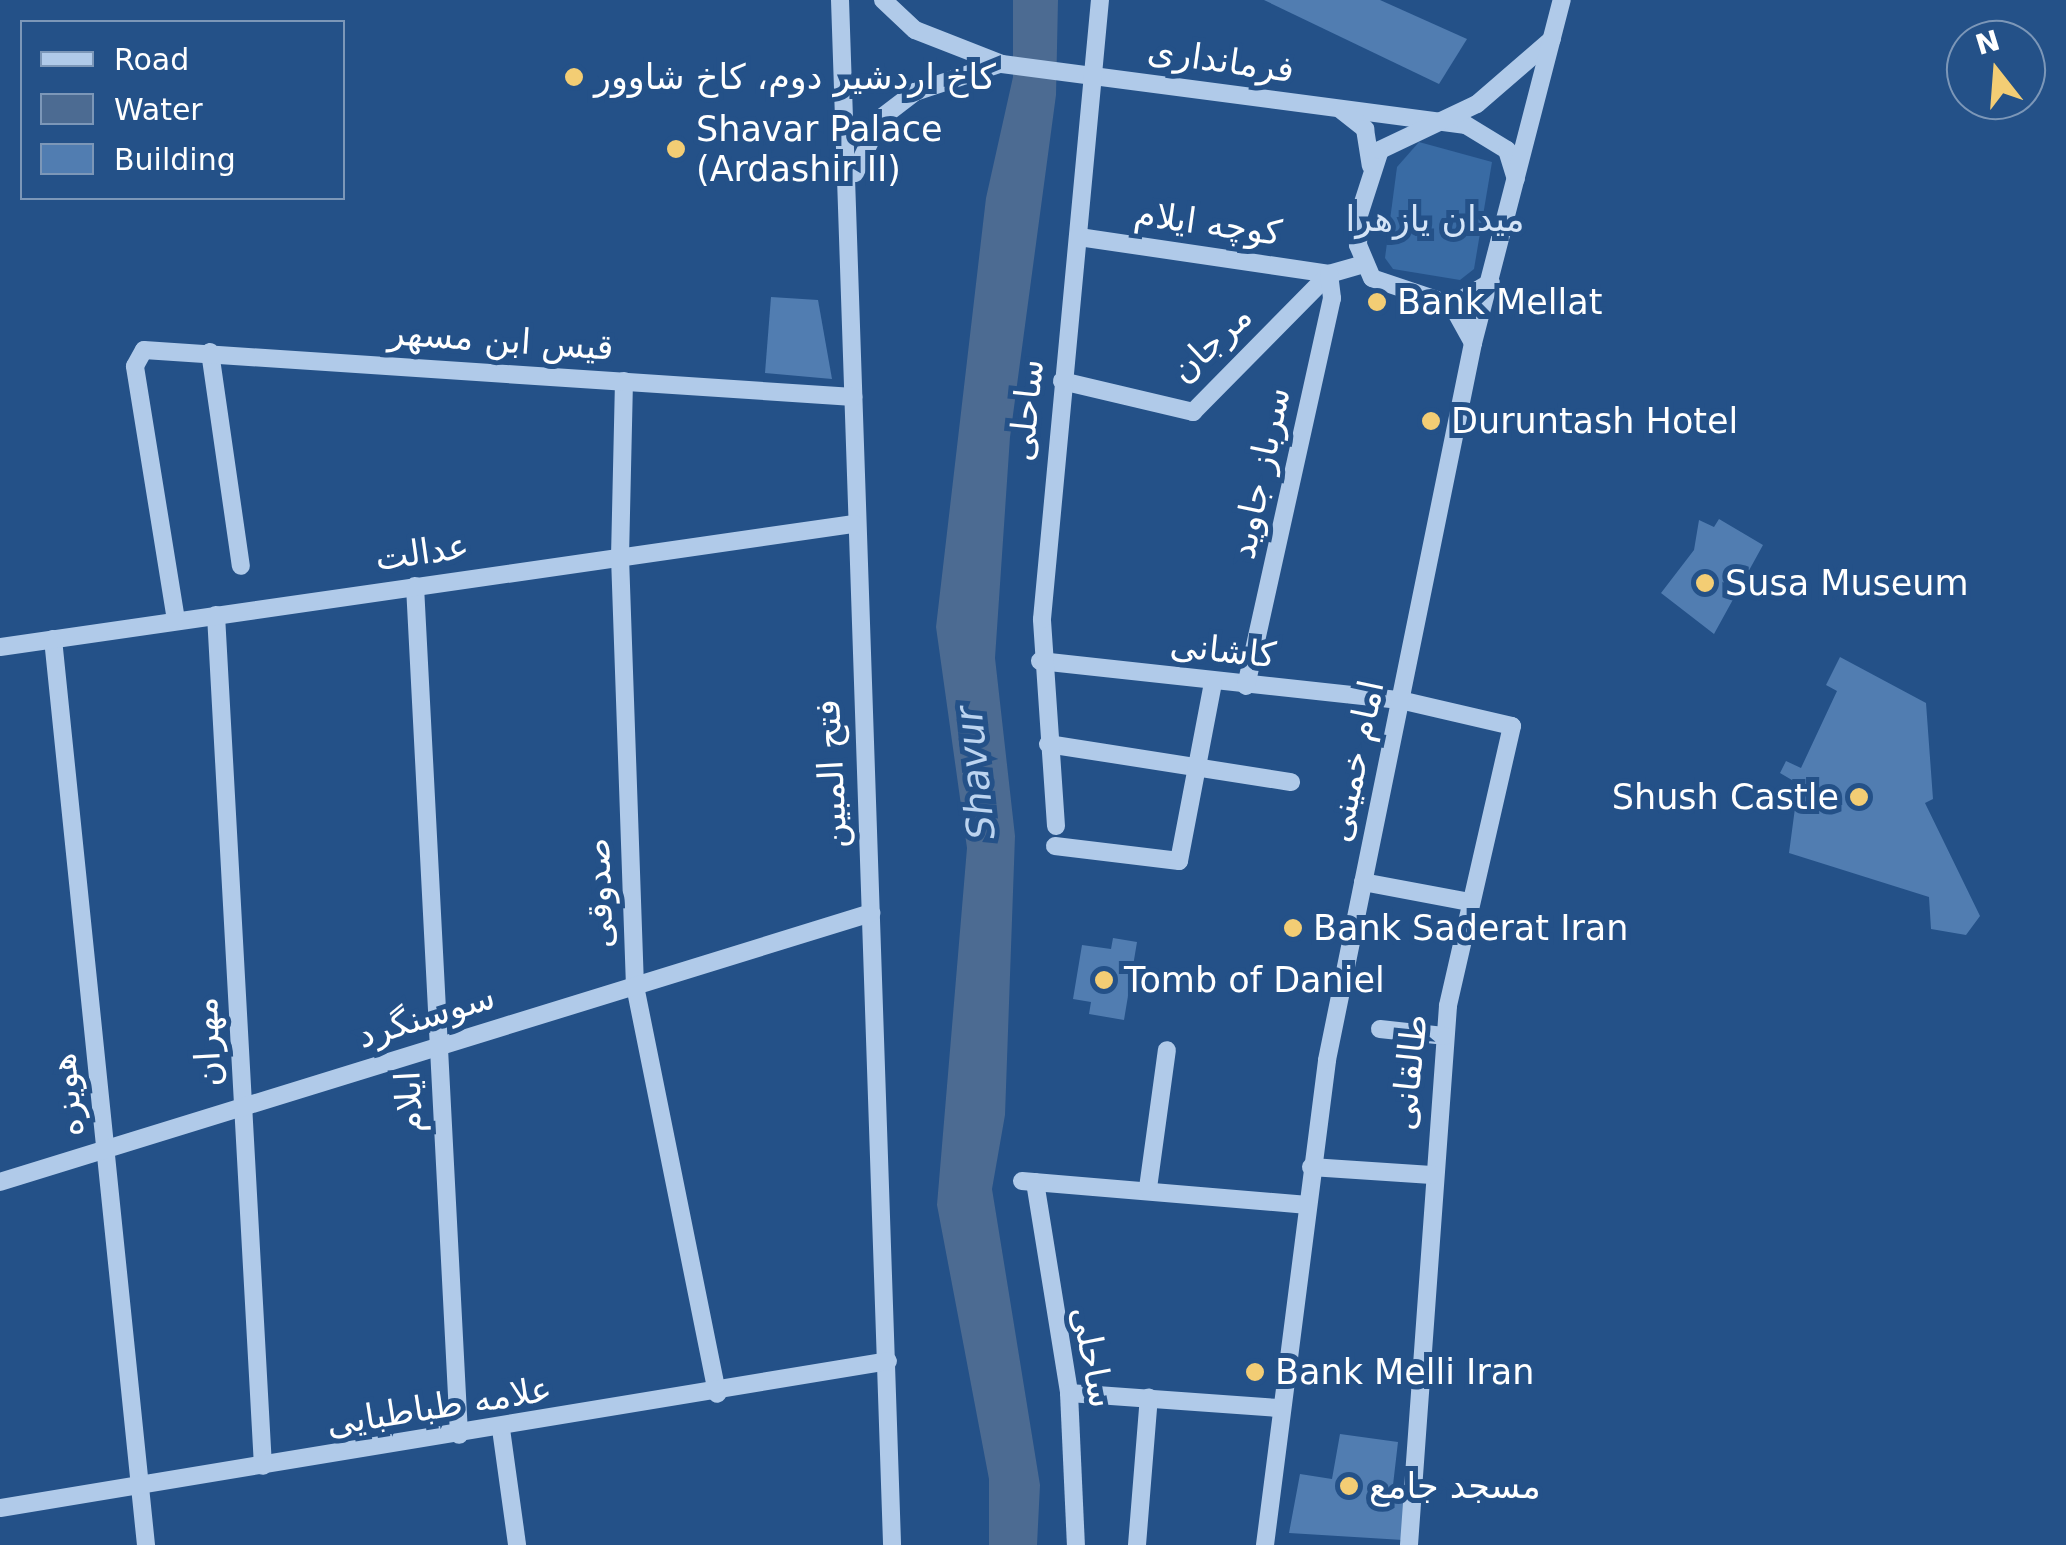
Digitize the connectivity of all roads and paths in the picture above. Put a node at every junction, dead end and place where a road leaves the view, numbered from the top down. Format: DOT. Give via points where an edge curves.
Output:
graph roads {
  1 [pos="840,0"];
  2 [pos="883,0"];
  3 [pos="1100,0"];
  4 [pos="1562,0"];
  5 [pos="1558,31"];
  6 [pos="1002,64"];
  7 [pos="1086,75"];
  8 [pos="1341,109"];
  9 [pos="1430,121"];
  10 [pos="1370,170"];
  11 [pos="852,183"];
  12 [pos="1517,187"];
  13 [pos="1078,237"];
  14 [pos="1363,264"];
  15 [pos="1328,274"];
  16 [pos="1491,282"];
  17 [pos="1452,306"];
  18 [pos="1474,343"];
  19 [pos="210,352"];
  20 [pos="624,381"];
  21 [pos="1062,381"];
  22 [pos="853,397"];
  23 [pos="854,524"];
  24 [pos="620,557"];
  25 [pos="241,566"];
  26 [pos="415,586"];
  27 [pos="216,615"];
  28 [pos="176,620"];
  29 [pos="53,639"];
  30 [pos="0,647"];
  31 [pos="1040,661"];
  32 [pos="1213,683"];
  33 [pos="1246,686"];
  34 [pos="1400,700"];
  35 [pos="1048,744"];
  36 [pos="1197,767"];
  37 [pos="1291,782"];
  38 [pos="1056,826"];
  39 [pos="1055,846"];
  40 [pos="1363,882"];
  41 [pos="1470,902"];
  42 [pos="871,913"];
  43 [pos="635,986"];
  44 [pos="1380,1029"];
  45 [pos="1444,1036"];
  46 [pos="439,1046"];
  47 [pos="1167,1050"];
  48 [pos="243,1107"];
  49 [pos="105,1150"];
  50 [pos="1311,1167"];
  51 [pos="1432,1175"];
  52 [pos="0,1182"];
  53 [pos="1148,1188"];
  54 [pos="1305,1205"];
  55 [pos="888,1361"];
  56 [pos="1069,1393"];
  57 [pos="717,1394"];
  58 [pos="1148,1397"];
  59 [pos="1280,1408"];
  60 [pos="501,1429"];
  61 [pos="460,1435"];
  62 [pos="263,1466"];
  63 [pos="139,1486"];
  64 [pos="0,1508"];
  65 [pos="146,1545"];
  66 [pos="517,1545"];
  67 [pos="892,1545"];
  68 [pos="1076,1545"];
  69 [pos="1137,1545"];
  70 [pos="1265,1545"];
  71 [pos="1410,1545"];
  1 -- 11 [label="street, فتح المبین"];
  2 -- 6 [label="street" via="915,30"];
  3 -- 7 [label="street, ساحلی"];
  4 -- 5 [label="street, امام خمینی"];
  5 -- 9 [label="street" via="1511,80"];
  5 -- 12 [label="street, امام خمینی"];
  6 -- 7 [label="street, فرمانداری"];
  6 -- 11 [label="street" via="958,71 881,118"];
  7 -- 8 [label="street, فرمانداری"];
  7 -- 13 [label="street, ساحلی"];
  8 -- 9 [label="street, فرمانداری"];
  8 -- 10 [label="street" via="1364,129"];
  9 -- 10 [label="street" via="1380,150"];
  9 -- 12 [label="street" via="1494,137 1514,163"];
  10 -- 14 [label="street" via="1359,214"];
  11 -- 22 [label="street, فتح المبین"];
  12 -- 16 [label="street, امام خمینی"];
  13 -- 15 [label="street, کوچه ایلام"];
  13 -- 21 [label="street, ساحلی"];
  14 -- 15 [label="street"];
  14 -- 17 [label="street" via="1390,289"];
  15 -- 21 [label="street, مرجان" via="1193,412"];
  15 -- 33 [label="street, سرباز جاوید" via="1332,298"];
  16 -- 17 [label="street"];
  16 -- 18 [label="street, امام خمینی"];
  17 -- 18 [label="street"];
  18 -- 34 [label="street, امام خمینی"];
  19 -- 20 [label="street, قیس ابن مسهر"];
  19 -- 25 [label="street"];
  19 -- 28 [label="street, قیس ابن مسهر" via="144,350 135,366"];
  20 -- 22 [label="street, قیس ابن مسهر"];
  20 -- 24 [label="street, صدوقی"];
  21 -- 31 [label="street, ساحلی"];
  22 -- 23 [label="street, فتح المبین"];
  23 -- 24 [label="street, عدالت"];
  23 -- 42 [label="street, فتح المبین"];
  24 -- 26 [label="street, عدالت"];
  24 -- 43 [label="street, صدوقی"];
  26 -- 27 [label="street, عدالت"];
  26 -- 46 [label="street, ایلام"];
  27 -- 28 [label="street, عدالت"];
  27 -- 48 [label="street, مهران"];
  28 -- 29 [label="street, عدالت"];
  29 -- 30 [label="street, عدالت"];
  29 -- 49 [label="street, هویزه"];
  31 -- 32 [label="street, کاشانی"];
  31 -- 35 [label="street, ساحلی"];
  32 -- 33 [label="street, کاشانی"];
  32 -- 36 [label="street"];
  33 -- 34 [label="street, کاشانی"];
  34 -- 40 [label="street, امام خمینی"];
  34 -- 41 [label="street, طالقانی" via="1512,726"];
  35 -- 36 [label="street"];
  35 -- 38 [label="street, ساحلی"];
  36 -- 37 [label="street"];
  36 -- 39 [label="street" via="1179,861"];
  40 -- 41 [label="street"];
  40 -- 50 [label="street, امام خمینی"];
  41 -- 45 [label="street, طالقانی"];
  42 -- 43 [label="street, سوسنگرد"];
  42 -- 55 [label="street, فتح المبین"];
  43 -- 46 [label="street, سوسنگرد"];
  43 -- 57 [label="street, صدوقی"];
  44 -- 45 [label="street"];
  45 -- 51 [label="street, طالقانی"];
  46 -- 48 [label="street, سوسنگرد"];
  46 -- 61 [label="street, ایلام"];
  47 -- 53 [label="street"];
  48 -- 49 [label="street, سوسنگرد"];
  48 -- 62 [label="street, مهران"];
  49 -- 52 [label="street, سوسنگرد"];
  49 -- 63 [label="street, هویزه"];
  50 -- 51 [label="street"];
  50 -- 54 [label="street, امام خمینی"];
  51 -- 71 [label="street, طالقانی"];
  53 -- 54 [label="street"];
  53 -- 56 [label="street, ساحلی" via="1029,1182"];
  54 -- 59 [label="street, امام خمینی"];
  55 -- 57 [label="street, علامه طباطبایی"];
  55 -- 67 [label="street, فتح المبین"];
  56 -- 58 [label="street"];
  56 -- 68 [label="street, ساحلی"];
  57 -- 60 [label="street, علامه طباطبایی"];
  58 -- 59 [label="street"];
  58 -- 69 [label="street"];
  59 -- 70 [label="street, امام خمینی"];
  60 -- 61 [label="street, علامه طباطبایی"];
  60 -- 66 [label="street"];
  61 -- 62 [label="street, علامه طباطبایی"];
  62 -- 63 [label="street, علامه طباطبایی"];
  63 -- 64 [label="street, علامه طباطبایی"];
  63 -- 65 [label="street, هویزه"];
}
